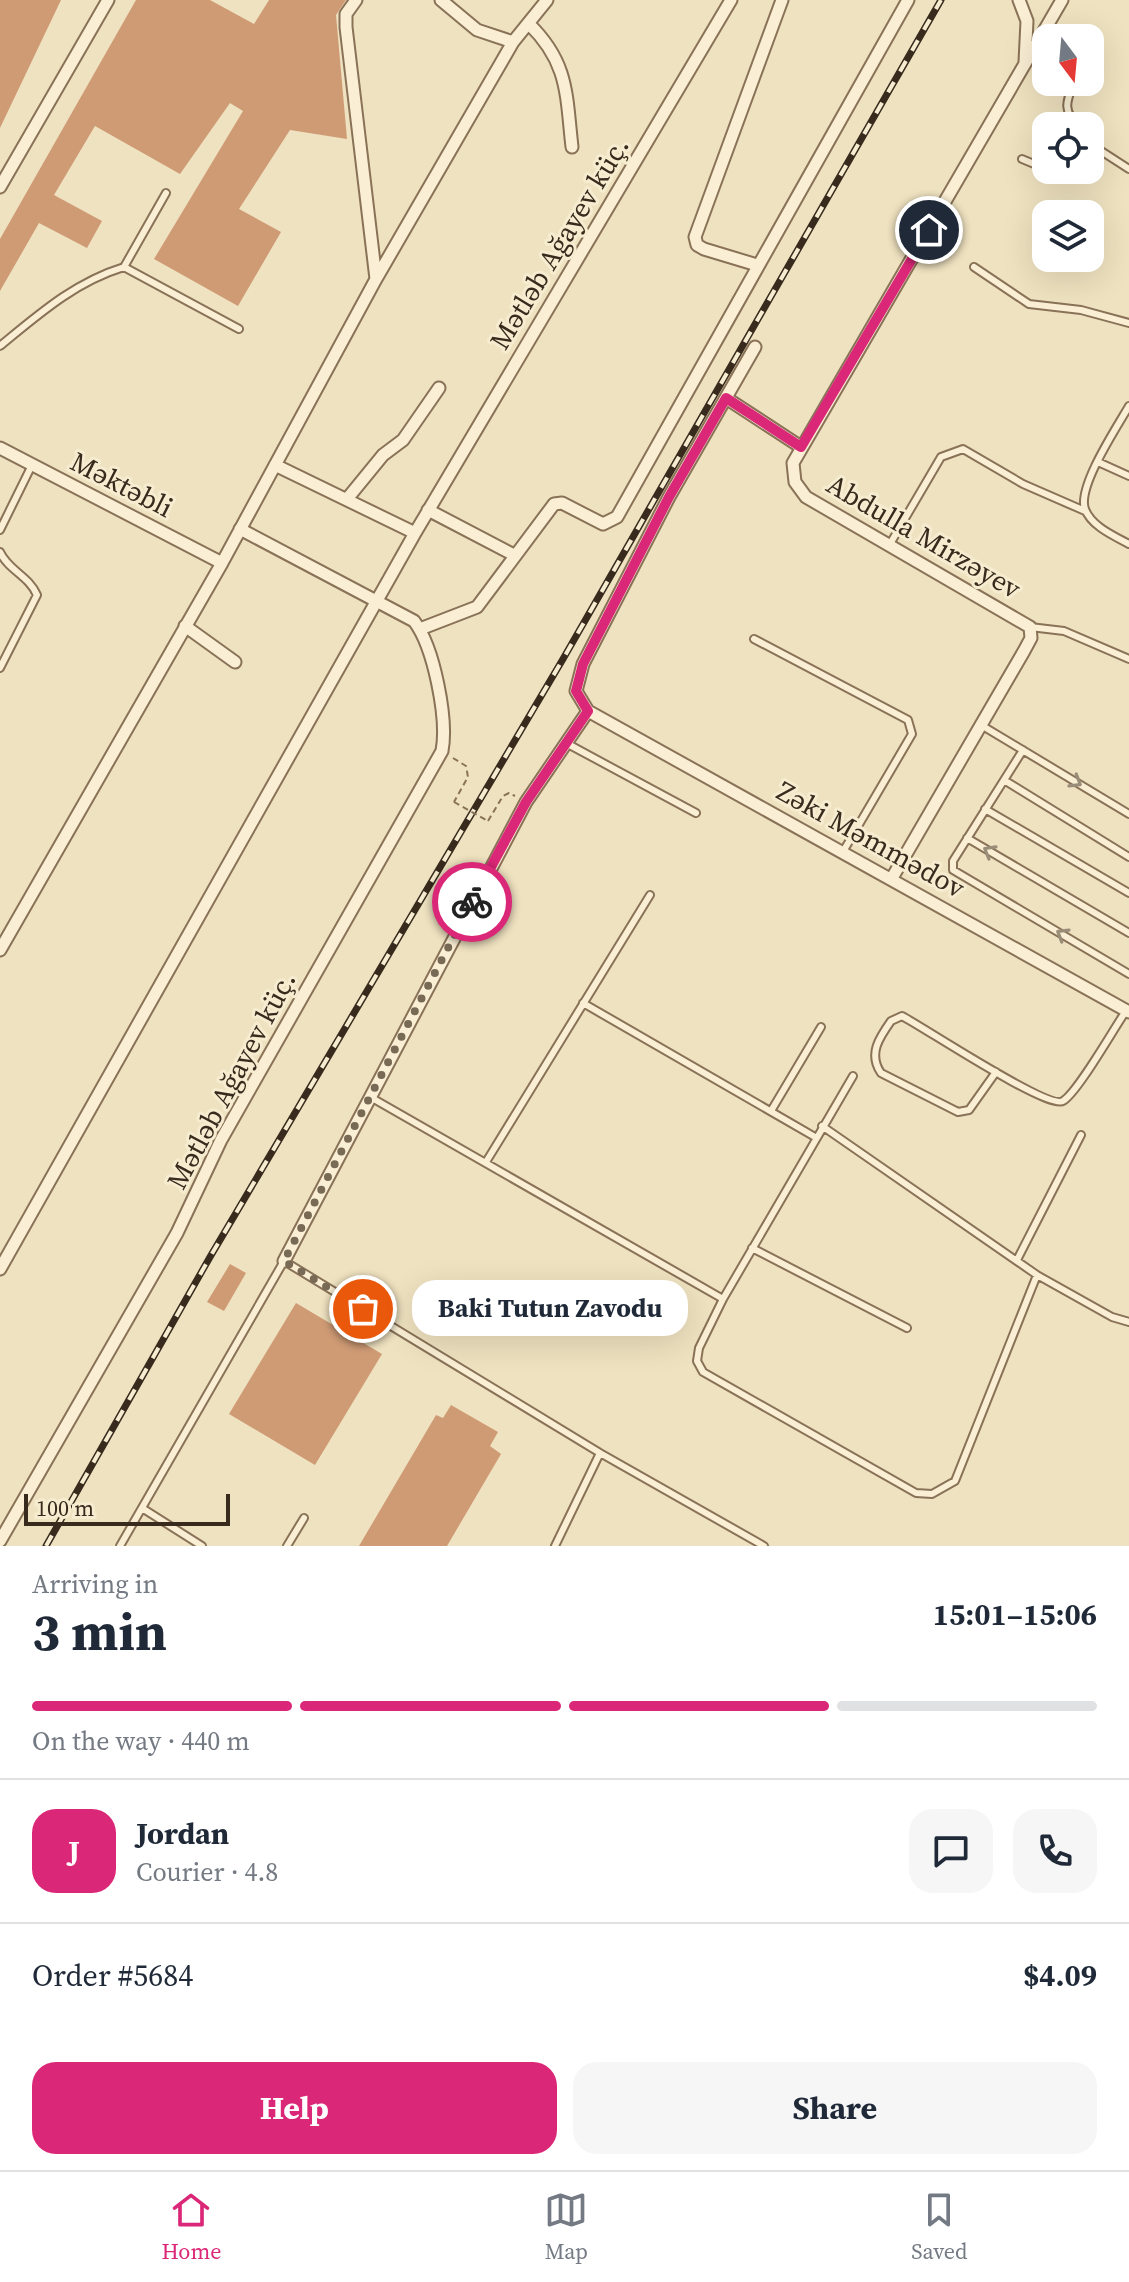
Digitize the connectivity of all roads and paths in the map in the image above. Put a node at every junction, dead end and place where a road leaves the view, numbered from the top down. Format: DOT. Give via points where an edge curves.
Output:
graph roads {
  1 [pos="108,0"];
  2 [pos="356,0"];
  3 [pos="441,0"];
  4 [pos="547,0"];
  5 [pos="731,0"];
  6 [pos="782,0"];
  7 [pos="908,0"];
  8 [pos="1019,0"];
  9 [pos="1062,0"];
  10 [pos="529,24"];
  11 [pos="513,42"];
  12 [pos="1024,67"];
  13 [pos="572,147"];
  14 [pos="1104,153"];
  15 [pos="1022,159"];
  16 [pos="1032,163"];
  17 [pos="1129,169"];
  18 [pos="0,187"];
  19 [pos="166,193"];
  20 [pos="757,265"];
  21 [pos="124,267"];
  22 [pos="974,267"];
  23 [pos="376,279"];
  24 [pos="1129,323"];
  25 [pos="239,329"];
  26 [pos="0,346"];
  27 [pos="755,347"];
  28 [pos="439,388"];
  29 [pos="726,398"];
  30 [pos="1129,406"];
  31 [pos="801,447"];
  32 [pos="0,448"];
  33 [pos="1098,462"];
  34 [pos="32,465"];
  35 [pos="275,465"];
  36 [pos="1129,476"];
  37 [pos="347,499"];
  38 [pos="428,510"];
  39 [pos="1085,511"];
  40 [pos="240,529"];
  41 [pos="0,530"];
  42 [pos="415,533"];
  43 [pos="890,544"];
  44 [pos="1129,544"];
  45 [pos="0,552"];
  46 [pos="514,555"];
  47 [pos="222,563"];
  48 [pos="377,602"];
  49 [pos="185,626"];
  50 [pos="1030,627"];
  51 [pos="420,629"];
  52 [pos="754,639"];
  53 [pos="1129,659"];
  54 [pos="235,662"];
  55 [pos="0,668"];
  56 [pos="588,711"];
  57 [pos="981,725"];
  58 [pos="566,743"];
  59 [pos="1023,750"];
  60 [pos="442,751"];
  61 [pos="1004,780"];
  62 [pos="503,796"];
  63 [pos="985,809"];
  64 [pos="696,813"];
  65 [pos="1129,814"];
  66 [pos="967,838"];
  67 [pos="844,850"];
  68 [pos="1129,857"];
  69 [pos="892,878"];
  70 [pos="1129,893"];
  71 [pos="650,895"];
  72 [pos="1129,933"];
  73 [pos="0,950"];
  74 [pos="1129,974"];
  75 [pos="583,1003"];
  76 [pos="1128,1011"];
  77 [pos="821,1027"];
  78 [pos="996,1072"];
  79 [pos="853,1076"];
  80 [pos="372,1098"];
  81 [pos="771,1111"];
  82 [pos="822,1126"];
  83 [pos="1081,1135"];
  84 [pos="815,1137"];
  85 [pos="486,1162"];
  86 [pos="752,1248"];
  87 [pos="1017,1260"];
  88 [pos="284,1261"];
  89 [pos="0,1269"];
  90 [pos="1037,1275"];
  91 [pos="723,1299"];
  92 [pos="1129,1322"];
  93 [pos="907,1328"];
  94 [pos="600,1453"];
  95 [pos="142,1508"];
  96 [pos="304,1518"];
  97 [pos="0,1541"];
  98 [pos="120,1546"];
  99 [pos="202,1546"];
  100 [pos="287,1546"];
  101 [pos="555,1546"];
  102 [pos="764,1546"];
  1 -- 18 [label="street"];
  2 -- 23 [label="street" via="346,14 346,27"];
  3 -- 11 [label="street" via="477,30"];
  4 -- 10 [label="street"];
  5 -- 38 [label="street, Mətləb Ağayev küç."];
  6 -- 20 [label="street" via="695,237 704,249"];
  7 -- 20 [label="street"];
  8 -- 12 [label="street" via="1027,21"];
  9 -- 12 [label="street, Abdulla Mirzəyev"];
  10 -- 11 [label="street"];
  10 -- 13 [label="street, Mətləb Ağayev küç." via="549,43 563,71"];
  11 -- 23 [label="street"];
  12 -- 31 [label="street, Abdulla Mirzəyev"];
  14 -- 17 [label="lane"];
  15 -- 16 [label="lane"];
  19 -- 21 [label="lane"];
  20 -- 46 [label="street" via="617,517 603,524 554,504"];
  21 -- 25 [label="lane"];
  21 -- 26 [label="lane" via="95,276 62,296"];
  22 -- 24 [label="lane" via="1029,304"];
  23 -- 35 [label="street"];
  27 -- 29 [label="street"];
  28 -- 37 [label="street" via="403,440 383,455"];
  29 -- 31 [label="street"];
  29 -- 56 [label="street" via="583,664 576,691"];
  30 -- 33 [label="lane"];
  31 -- 43 [label="street, Abdulla Mirzəyev" via="792,471 801,491"];
  32 -- 34 [label="street, Məktəbli"];
  33 -- 36 [label="lane"];
  33 -- 39 [label="lane" via="1083,494"];
  34 -- 41 [label="lane"];
  34 -- 47 [label="street, Məktəbli"];
  35 -- 37 [label="street"];
  35 -- 40 [label="street"];
  37 -- 42 [label="street"];
  38 -- 42 [label="street, Mətləb Ağayev küç."];
  38 -- 46 [label="street"];
  39 -- 43 [label="lane" via="1023,484 963,449 952,450 941,457"];
  39 -- 44 [label="lane"];
  40 -- 47 [label="street"];
  40 -- 48 [label="street"];
  42 -- 48 [label="street, Mətləb Ağayev küç."];
  43 -- 50 [label="street, Abdulla Mirzəyev"];
  45 -- 55 [label="lane" via="37,595"];
  46 -- 51 [label="street" via="477,607"];
  47 -- 49 [label="street"];
  48 -- 51 [label="street"];
  48 -- 89 [label="street, Mətləb Ağayev küç."];
  49 -- 54 [label="street"];
  49 -- 73 [label="street"];
  50 -- 53 [label="lane" via="1064,631"];
  50 -- 57 [label="street, Abdulla Mirzəyev" via="1031,638"];
  51 -- 60 [label="street, Mətləb Ağayev küç." via="442,704"];
  52 -- 67 [label="lane" via="908,720 912,734"];
  56 -- 58 [label="street"];
  56 -- 67 [label="street, Zəki Məmmədov"];
  57 -- 59 [label="lane"];
  57 -- 69 [label="street, Abdulla Mirzəyev"];
  58 -- 64 [label="lane"];
  58 -- 80 [label="street" via="526,802"];
  59 -- 61 [label="lane"];
  59 -- 65 [label="lane, one-way"];
  60 -- 62 [label="path, bridge" via="466,766 468,777 454,802 488,821"];
  60 -- 97 [label="street, Mətləb Ağayev küç." via="221,1140 177,1233"];
  61 -- 63 [label="lane"];
  61 -- 68 [label="lane"];
  63 -- 66 [label="lane"];
  63 -- 70 [label="lane"];
  72 -- 66 [label="lane, one-way"];
  74 -- 66 [label="lane, one-way" via="953,870"];
  67 -- 69 [label="street, Zəki Məmmədov"];
  69 -- 76 [label="street, Zəki Məmmədov"];
  71 -- 75 [label="lane"];
  75 -- 81 [label="lane"];
  75 -- 85 [label="lane"];
  76 -- 78 [label="lane" via="1065,1101 1030,1093"];
  77 -- 81 [label="lane"];
  78 -- 78 [label="lane" via="902,1016 891,1021 874,1054 881,1073 958,1112 969,1110"];
  79 -- 82 [label="lane"];
  80 -- 85 [label="lane"];
  80 -- 88 [label="street"];
  81 -- 84 [label="lane"];
  82 -- 84 [label="lane"];
  82 -- 87 [label="lane"];
  83 -- 87 [label="lane"];
  84 -- 86 [label="lane"];
  85 -- 91 [label="lane"];
  86 -- 91 [label="lane"];
  86 -- 93 [label="lane"];
  87 -- 90 [label="lane"];
  88 -- 94 [label="lane"];
  88 -- 95 [label="lane"];
  90 -- 91 [label="lane" via="955,1481 932,1494 916,1493 703,1372 697,1361 699,1348"];
  90 -- 92 [label="lane"];
  94 -- 101 [label="lane"];
  94 -- 102 [label="lane"];
  95 -- 98 [label="lane"];
  95 -- 99 [label="lane"];
  96 -- 100 [label="lane"];
}
